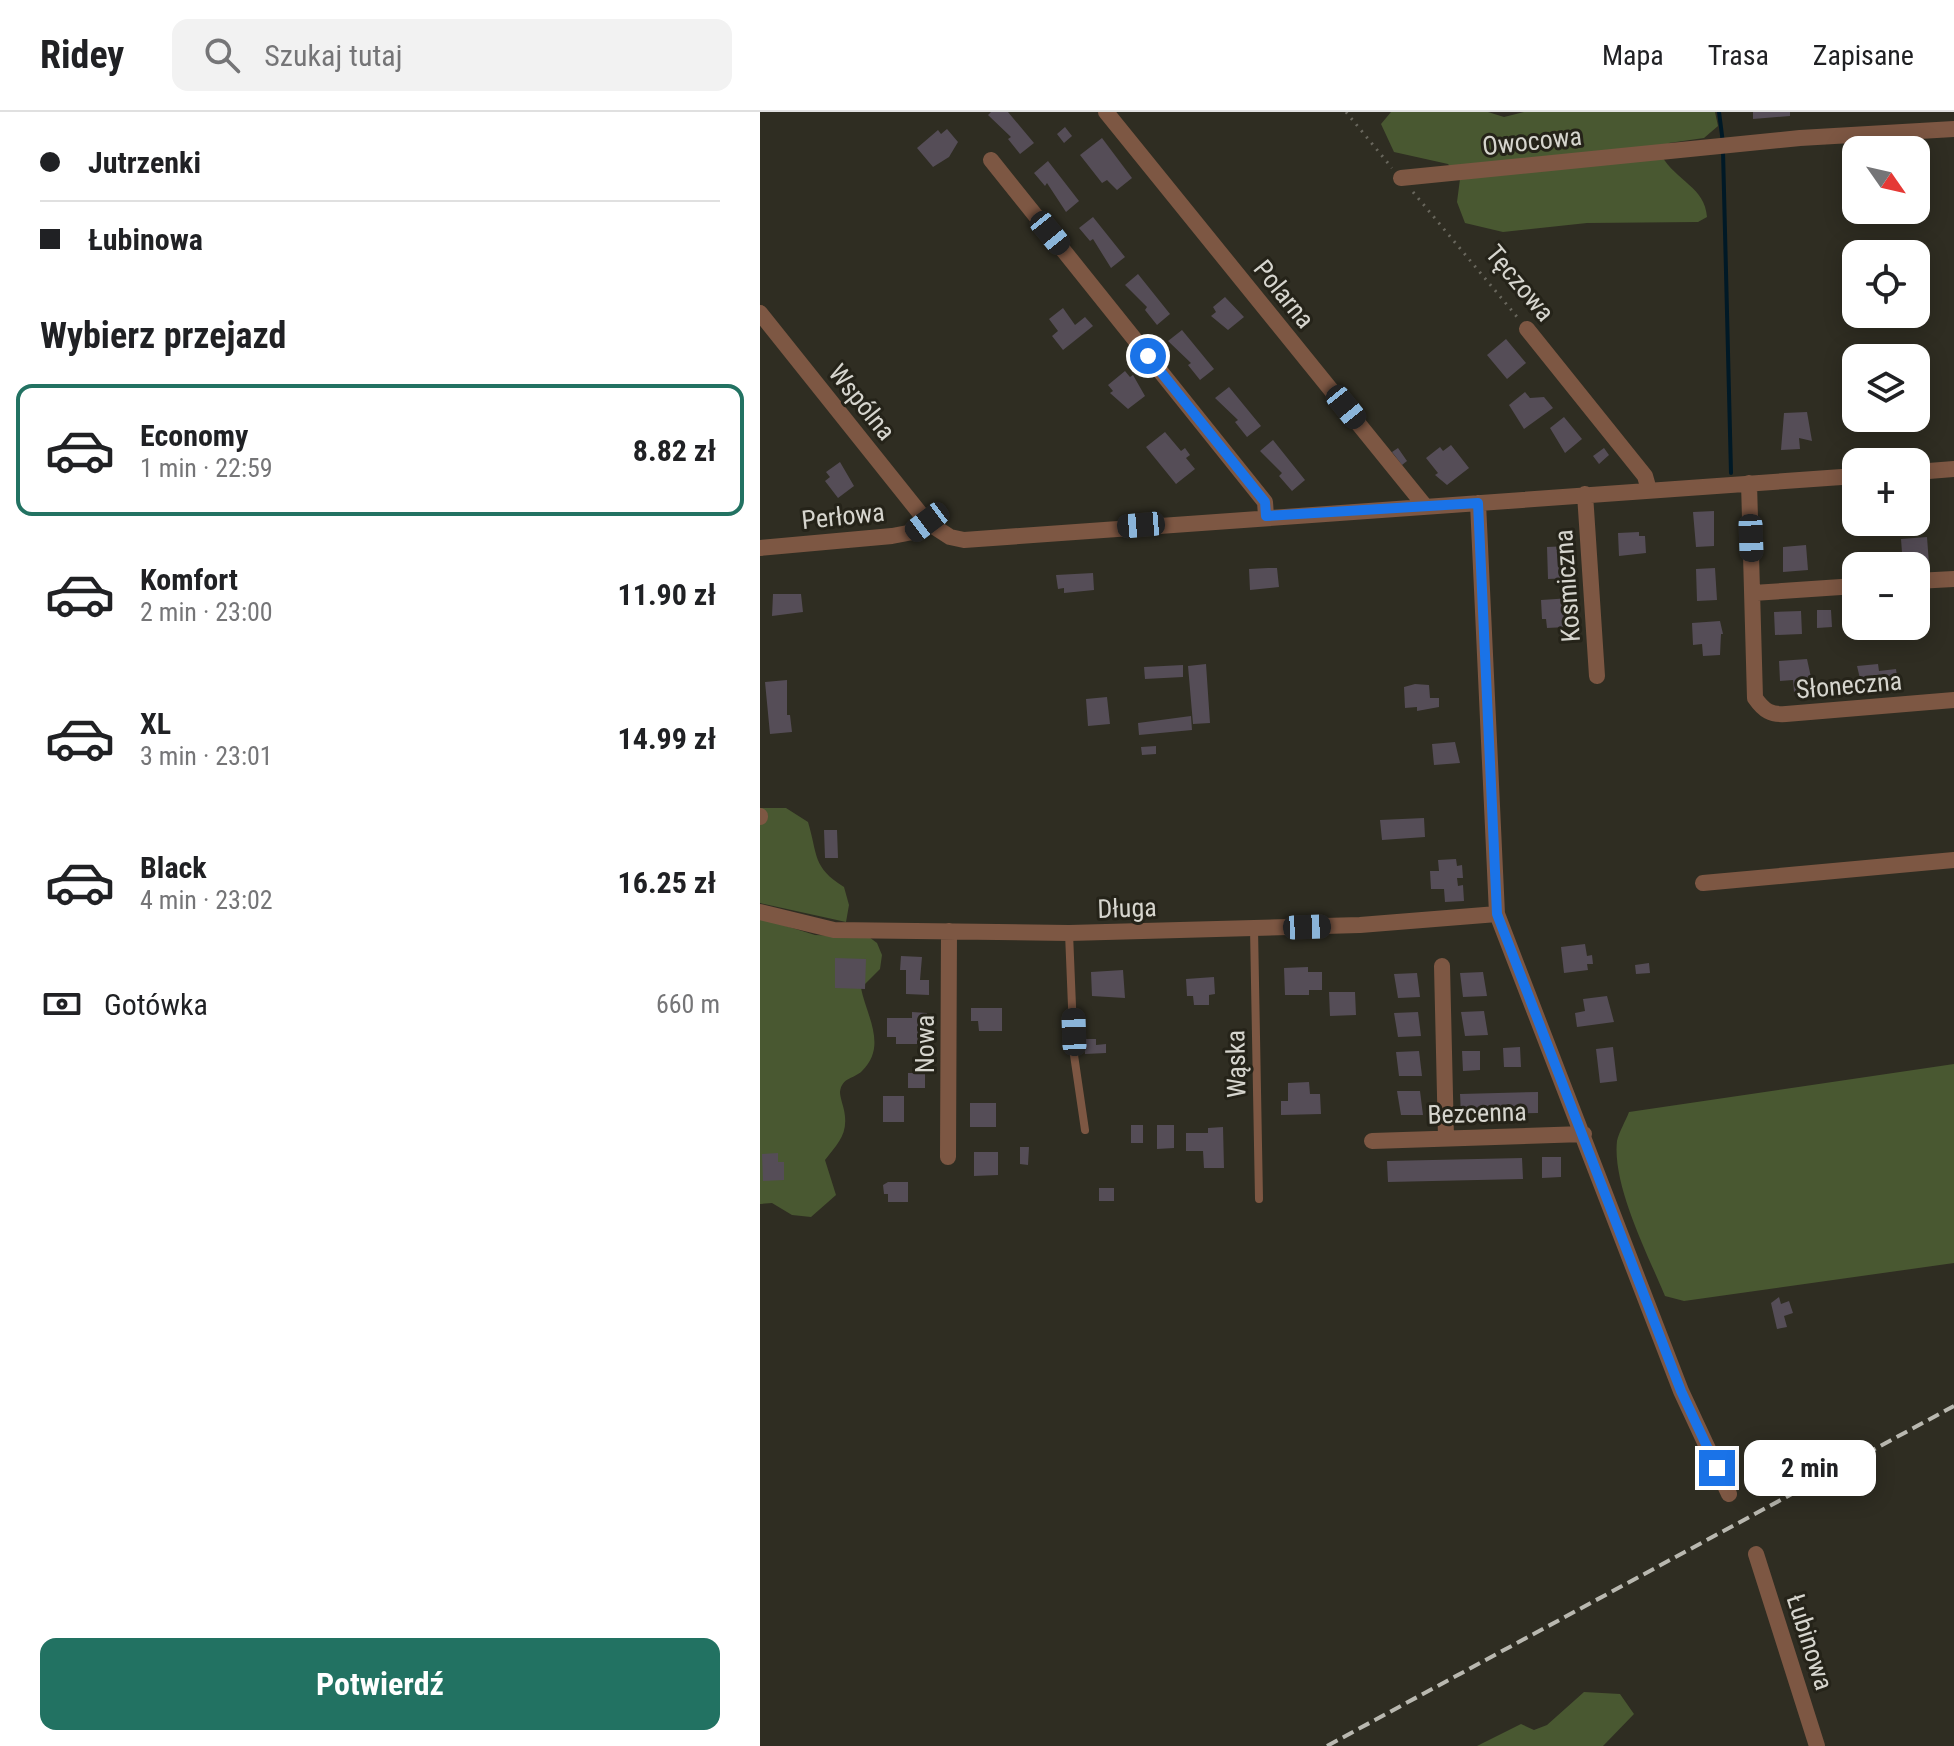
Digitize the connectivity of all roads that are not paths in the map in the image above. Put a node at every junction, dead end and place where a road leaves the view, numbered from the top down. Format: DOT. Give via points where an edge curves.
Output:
graph roads {
  1 [pos="1106,112"];
  2 [pos="1954,129"];
  3 [pos="991,160"];
  4 [pos="1401,178"];
  5 [pos="760,313"];
  6 [pos="1527,329"];
  7 [pos="1954,469"];
  8 [pos="1930,471"];
  9 [pos="1842,477"];
  10 [pos="1749,483"];
  11 [pos="1649,490"];
  12 [pos="1585,494"];
  13 [pos="1478,503"];
  14 [pos="1425,506"];
  15 [pos="1266,516"];
  16 [pos="927,522"];
  17 [pos="760,548"];
  18 [pos="1954,579"];
  19 [pos="1930,580"];
  20 [pos="1842,587"];
  21 [pos="1753,593"];
  22 [pos="1597,676"];
  23 [pos="1954,700"];
  24 [pos="1954,860"];
  25 [pos="1703,883"];
  26 [pos="760,912"];
  27 [pos="1497,914"];
  28 [pos="1254,928"];
  29 [pos="949,931"];
  30 [pos="1069,933"];
  31 [pos="1442,966"];
  32 [pos="1085,1130"];
  33 [pos="1584,1134"];
  34 [pos="1446,1138"];
  35 [pos="1372,1141"];
  36 [pos="948,1157"];
  37 [pos="1259,1199"];
  38 [pos="1729,1494"];
  39 [pos="1756,1554"];
  40 [pos="1817,1746"];
  1 -- 14 [label="street, Polarna"];
  2 -- 4 [label="street, Owocowa" via="1800,138"];
  3 -- 15 [label="street" via="1265,502"];
  5 -- 16 [label="street, Wspólna"];
  6 -- 11 [label="street, Tęczowa" via="1645,476"];
  7 -- 8 [label="street"];
  9 -- 10 [label="street"];
  10 -- 11 [label="street"];
  10 -- 21 [label="street"];
  11 -- 12 [label="street"];
  12 -- 13 [label="street"];
  12 -- 22 [label="street, Kosmiczna"];
  13 -- 14 [label="street"];
  13 -- 27 [label="street"];
  14 -- 15 [label="street"];
  15 -- 16 [label="street" via="964,540"];
  16 -- 17 [label="street, Perłowa" via="913,532 892,536"];
  18 -- 19 [label="street"];
  20 -- 21 [label="street"];
  21 -- 23 [label="street, Słoneczna" via="1755,698 1773,715"];
  24 -- 25 [label="street"];
  26 -- 29 [label="street, Długa" via="834,930"];
  27 -- 28 [label="street, Długa"];
  27 -- 33 [label="street"];
  28 -- 30 [label="street, Długa"];
  28 -- 37 [label="lane, Wąska"];
  29 -- 30 [label="street, Długa"];
  29 -- 36 [label="street, Nowa"];
  30 -- 32 [label="lane" via="1074,1055"];
  31 -- 34 [label="street"];
  33 -- 34 [label="street, Bezcenna"];
  33 -- 38 [label="street" via="1681,1391"];
  34 -- 35 [label="street, Bezcenna"];
  39 -- 40 [label="street, Łubinowa"];
}
